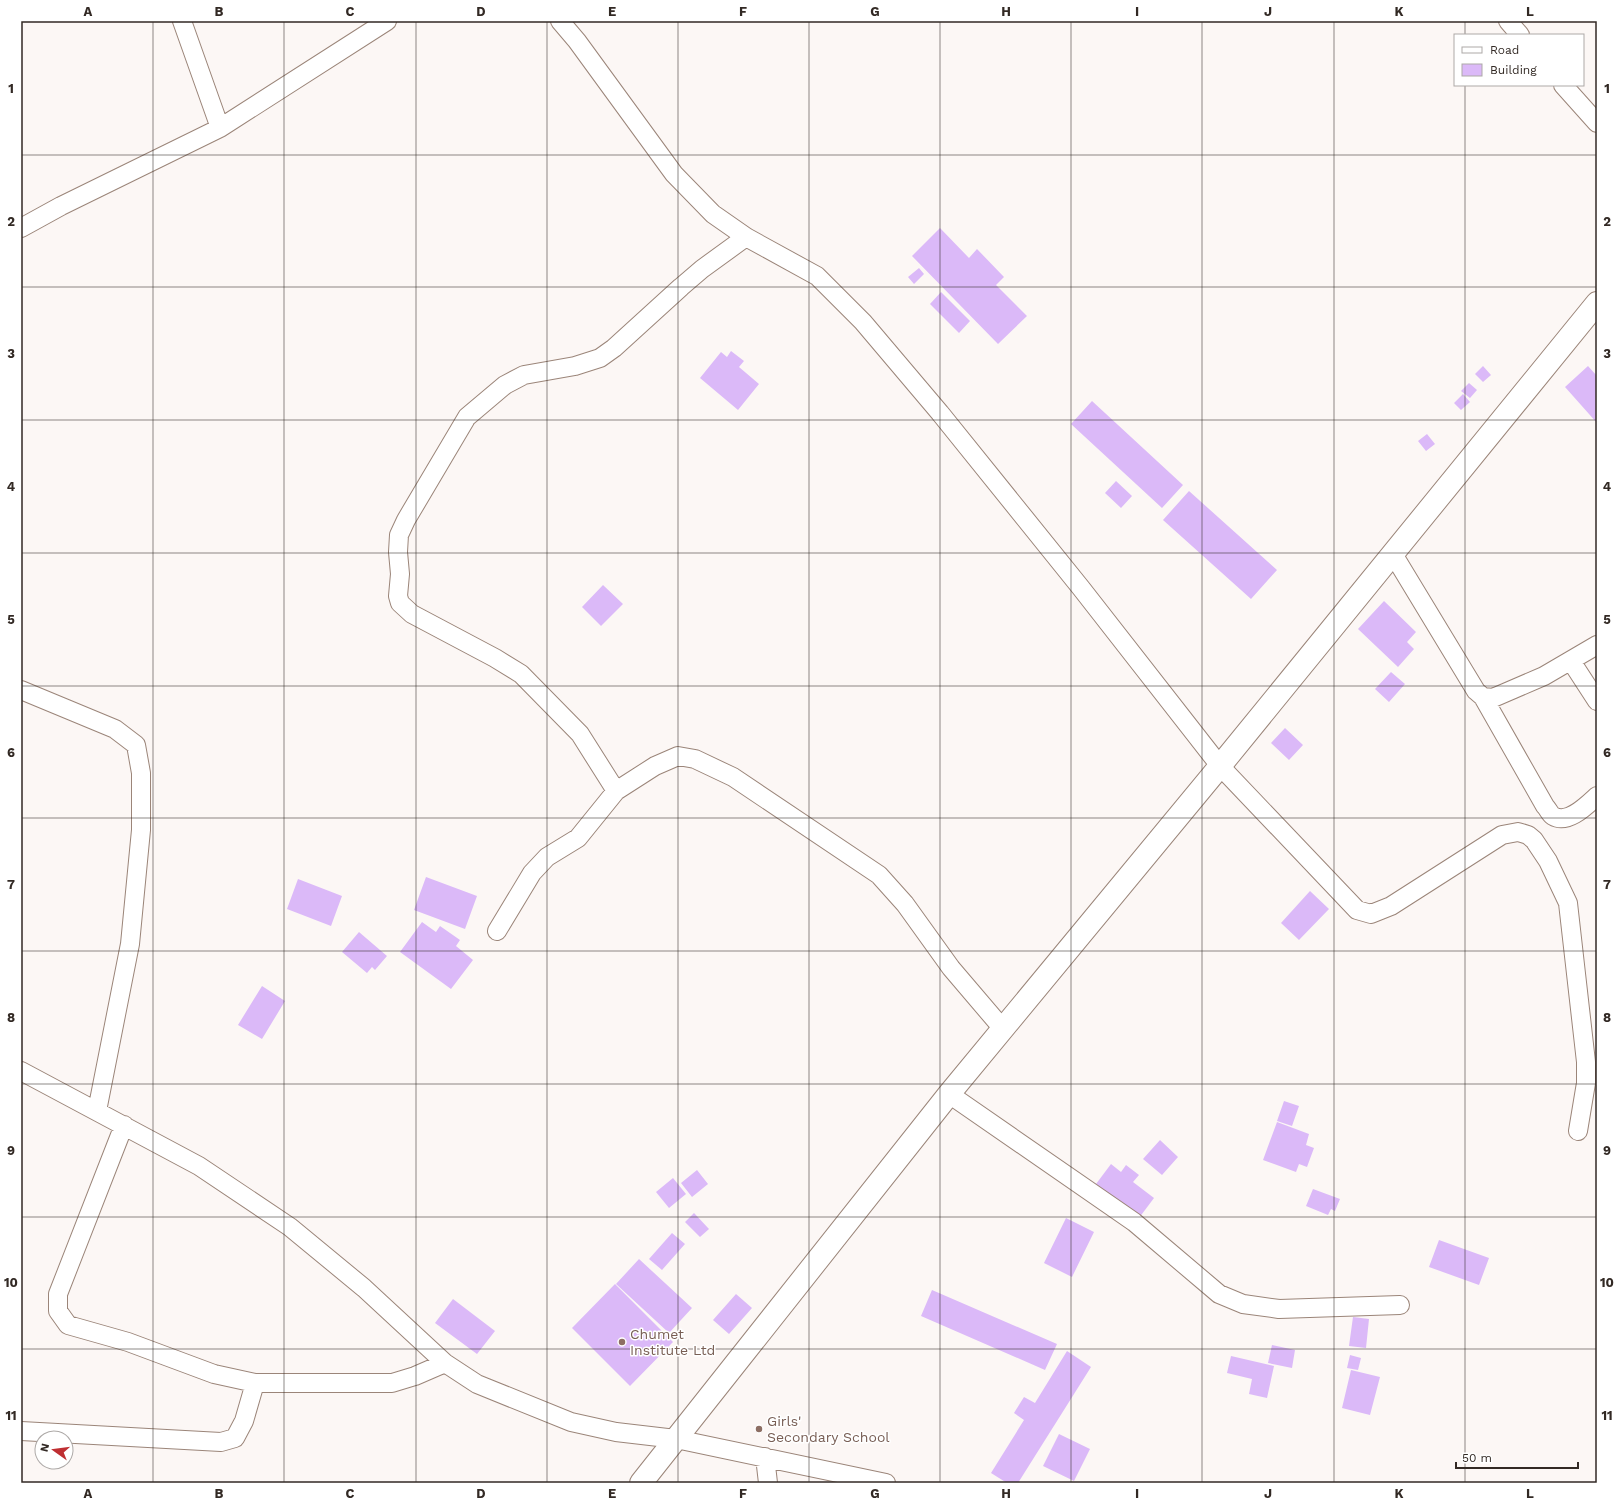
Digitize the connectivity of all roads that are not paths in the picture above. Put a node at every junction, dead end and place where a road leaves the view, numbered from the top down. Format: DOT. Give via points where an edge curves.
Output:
graph roads {
  1 [pos="182,21"];
  2 [pos="386,21"];
  3 [pos="560,21"];
  4 [pos="1508,21"];
  5 [pos="1519,34"];
  6 [pos="1564,86"];
  7 [pos="1597,124"];
  8 [pos="220,128"];
  9 [pos="21,228"];
  10 [pos="746,237"];
  11 [pos="1597,303"];
  12 [pos="1393,554"];
  13 [pos="1597,645"];
  14 [pos="1571,661"];
  15 [pos="21,690"];
  16 [pos="1483,697"];
  17 [pos="1597,700"];
  18 [pos="1220,766"];
  19 [pos="616,791"];
  20 [pos="1597,796"];
  21 [pos="497,931"];
  22 [pos="1003,1029"];
  23 [pos="21,1071"];
  24 [pos="950,1094"];
  25 [pos="97,1111"];
  26 [pos="124,1125"];
  27 [pos="1578,1131"];
  28 [pos="1400,1305"];
  29 [pos="445,1363"];
  30 [pos="255,1383"];
  31 [pos="21,1430"];
  32 [pos="676,1439"];
  33 [pos="765,1457"];
  34 [pos="641,1483"];
  35 [pos="768,1483"];
  36 [pos="886,1483"];
  1 -- 8 [label="street"];
  2 -- 8 [label="street"];
  3 -- 10 [label="street" via="674,174 713,214"];
  4 -- 5 [label="street"];
  6 -- 7 [label="street"];
  8 -- 9 [label="street"];
  10 -- 18 [label="street" via="817,276 863,322 1056,557"];
  10 -- 19 [label="street" via="702,269 600,358 576,366 524,375 505,384 467,417 399,535 400,603 412,614 521,674 580,734"];
  11 -- 12 [label="main road"];
  12 -- 16 [label="street" via="1476,691"];
  12 -- 18 [label="main road"];
  13 -- 14 [label="street"];
  14 -- 16 [label="street" via="1493,698"];
  14 -- 17 [label="street"];
  15 -- 25 [label="street" via="115,729 136,745 141,773 141,830 130,944"];
  16 -- 20 [label="street" via="1545,806 1554,816 1564,819"];
  18 -- 22 [label="main road"];
  18 -- 27 [label="street" via="1357,910 1371,914 1391,906 1502,835 1518,832 1534,840 1548,861 1568,903 1586,1062 1586,1083"];
  19 -- 21 [label="street" via="578,838 547,857 532,873"];
  19 -- 22 [label="street" via="656,766 678,756 695,758 733,777 879,875 905,904 950,968"];
  22 -- 24 [label="main road"];
  23 -- 25 [label="street"];
  24 -- 28 [label="street" via="1134,1222 1218,1294 1243,1304 1280,1309"];
  24 -- 32 [label="main road"];
  25 -- 26 [label="street"];
  26 -- 29 [label="street" via="199,1166 290,1227 364,1288"];
  26 -- 30 [label="street" via="58,1294 58,1311 68,1325 128,1342 214,1374"];
  29 -- 30 [label="street" via="392,1383"];
  29 -- 32 [label="street" via="477,1384 571,1422 616,1432"];
  30 -- 31 [label="street" via="244,1421 235,1438 221,1442"];
  32 -- 33 [label="street"];
  32 -- 34 [label="main road"];
  33 -- 35 [label="street"];
  33 -- 36 [label="street"];
}
